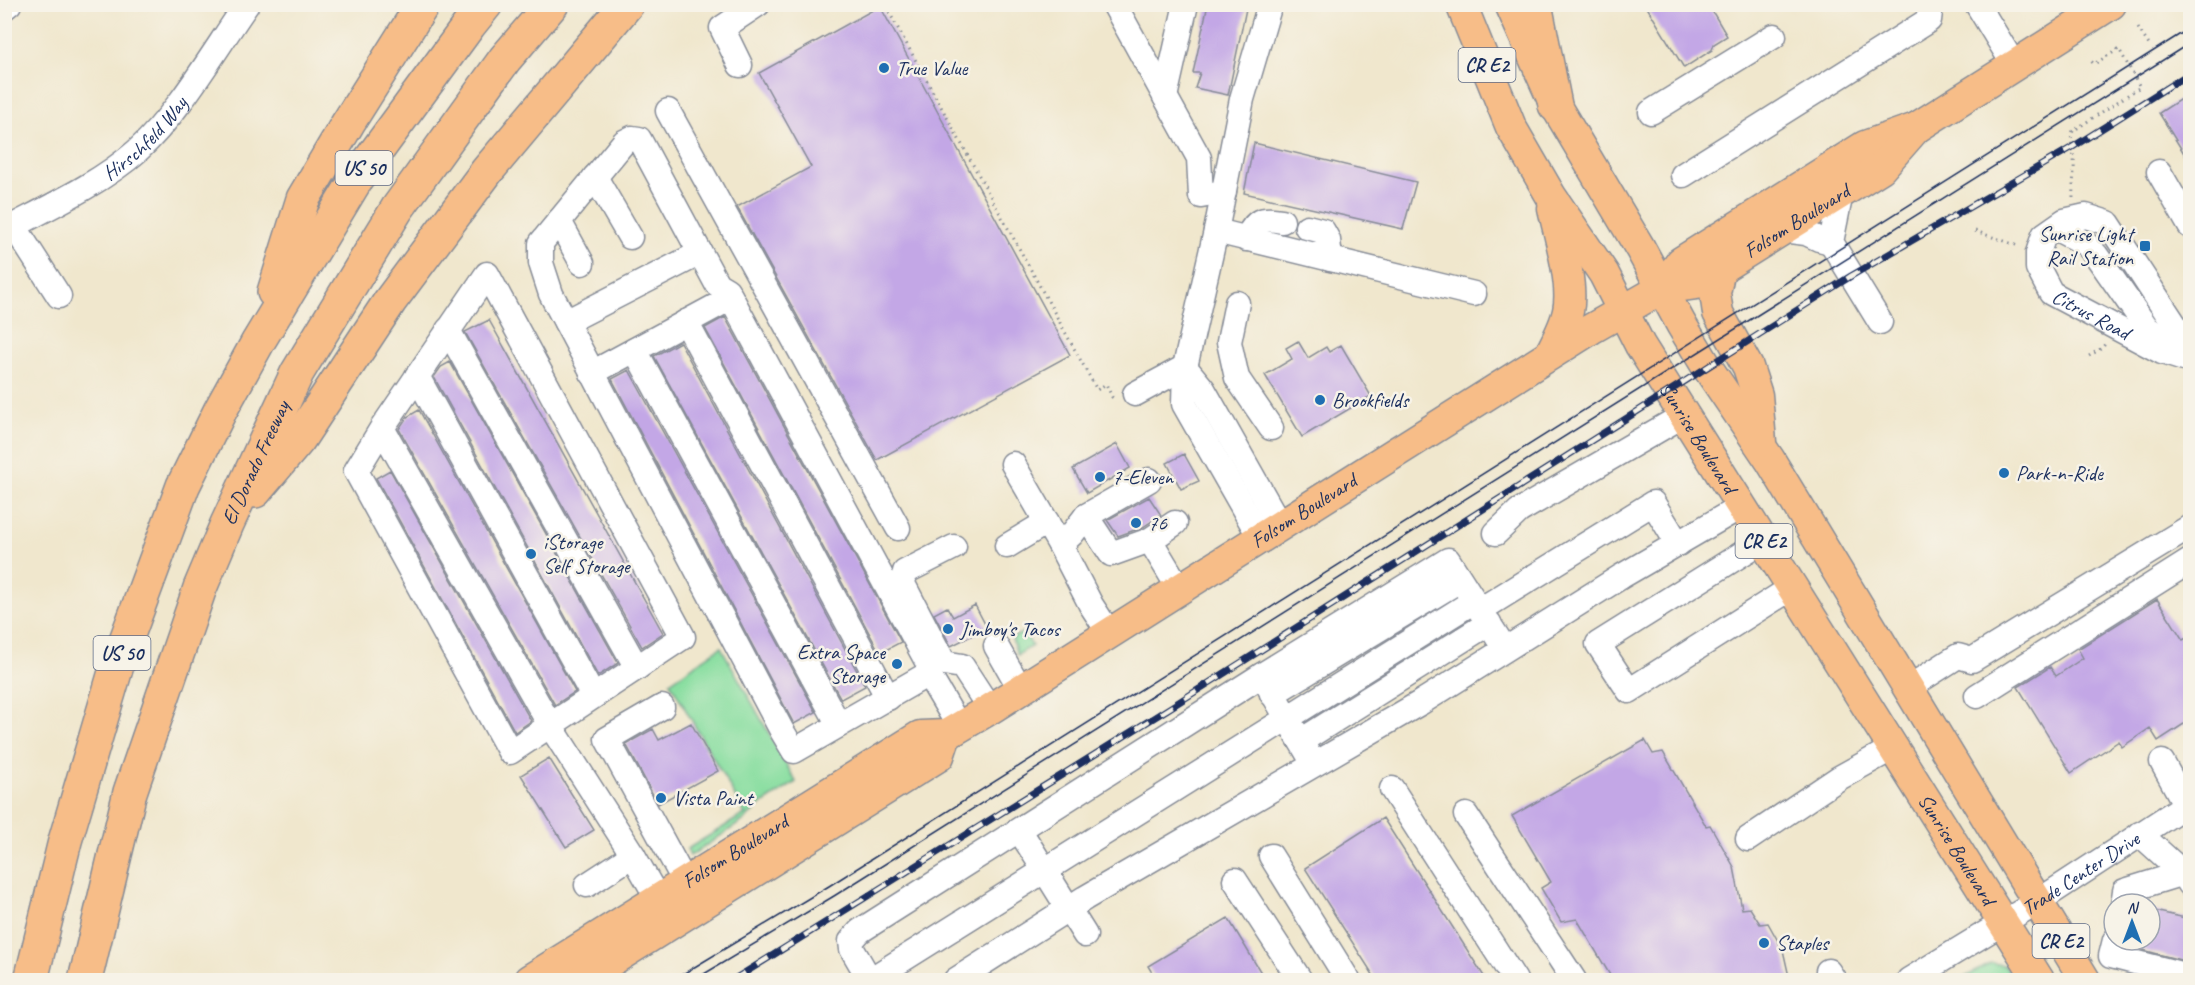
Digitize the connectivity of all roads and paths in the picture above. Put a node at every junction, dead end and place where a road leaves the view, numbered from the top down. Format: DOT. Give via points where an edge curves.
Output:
graph roads {
  1 [pos="9,4"];
  2 [pos="247,4"];
  3 [pos="423,4"];
  4 [pos="486,4"];
  5 [pos="552,4"];
  6 [pos="627,4"];
  7 [pos="758,4"];
  8 [pos="1114,4"];
  9 [pos="1186,4"];
  10 [pos="1270,4"];
  11 [pos="1461,4"];
  12 [pos="1510,4"];
  13 [pos="1535,4"];
  14 [pos="1931,4"];
  15 [pos="1977,4"];
  16 [pos="2110,4"];
  17 [pos="4,8"];
  18 [pos="889,12"];
  19 [pos="2138,28"];
  20 [pos="1774,36"];
  21 [pos="2151,48"];
  22 [pos="2091,61"];
  23 [pos="740,65"];
  24 [pos="2014,65"];
  25 [pos="1165,97"];
  26 [pos="1555,105"];
  27 [pos="668,111"];
  28 [pos="1651,112"];
  29 [pos="1916,128"];
  30 [pos="2159,172"];
  31 [pos="1683,175"];
  32 [pos="595,177"];
  33 [pos="1224,192"];
  34 [pos="1841,193"];
  35 [pos="1551,196"];
  36 [pos="559,221"];
  37 [pos="1282,221"];
  38 [pos="2065,223"];
  39 [pos="2190,226"];
  40 [pos="1307,227"];
  41 [pos="9,229"];
  42 [pos="1782,230"];
  43 [pos="1216,231"];
  44 [pos="1975,231"];
  45 [pos="630,237"];
  46 [pos="1245,238"];
  47 [pos="1831,242"];
  48 [pos="700,253"];
  49 [pos="2038,253"];
  50 [pos="1330,259"];
  51 [pos="582,263"];
  52 [pos="1720,269"];
  53 [pos="1661,289"];
  54 [pos="1474,294"];
  55 [pos="59,296"];
  56 [pos="731,298"];
  57 [pos="1237,303"];
  58 [pos="1623,311"];
  59 [pos="566,322"];
  60 [pos="686,322"];
  61 [pos="1880,322"];
  62 [pos="448,330"];
  63 [pos="258,342"];
  64 [pos="2105,344"];
  65 [pos="2190,348"];
  66 [pos="635,350"];
  67 [pos="1550,354"];
  68 [pos="2089,356"];
  69 [pos="2190,360"];
  70 [pos="1185,367"];
  71 [pos="592,373"];
  72 [pos="417,376"];
  73 [pos="1128,398"];
  74 [pos="1684,415"];
  75 [pos="382,428"];
  76 [pos="1271,428"];
  77 [pos="1761,445"];
  78 [pos="1013,464"];
  79 [pos="1149,480"];
  80 [pos="1742,506"];
  81 [pos="1086,516"];
  82 [pos="1047,522"];
  83 [pos="1175,523"];
  84 [pos="227,524"];
  85 [pos="2190,527"];
  86 [pos="898,528"];
  87 [pos="1271,533"];
  88 [pos="1496,533"];
  89 [pos="1150,540"];
  90 [pos="1764,540"];
  91 [pos="1678,544"];
  92 [pos="1060,545"];
  93 [pos="1007,546"];
  94 [pos="954,547"];
  95 [pos="2190,561"];
  96 [pos="1793,587"];
  97 [pos="1180,590"];
  98 [pos="1481,612"];
  99 [pos="1110,634"];
  100 [pos="996,646"];
  101 [pos="1505,649"];
  102 [pos="637,668"];
  103 [pos="928,674"];
  104 [pos="1267,685"];
  105 [pos="1908,688"];
  106 [pos="1022,690"];
  107 [pos="593,696"];
  108 [pos="1977,696"];
  109 [pos="888,698"];
  110 [pos="662,707"];
  111 [pos="990,709"];
  112 [pos="1287,717"];
  113 [pos="550,725"];
  114 [pos="839,725"];
  115 [pos="953,732"];
  116 [pos="1301,741"];
  117 [pos="1893,748"];
  118 [pos="2162,762"];
  119 [pos="1314,764"];
  120 [pos="1392,789"];
  121 [pos="2189,807"];
  122 [pos="1466,815"];
  123 [pos="1020,831"];
  124 [pos="2140,834"];
  125 [pos="1748,839"];
  126 [pos="633,855"];
  127 [pos="1271,856"];
  128 [pos="1046,872"];
  129 [pos="2187,878"];
  130 [pos="1235,880"];
  131 [pos="685,882"];
  132 [pos="587,885"];
  133 [pos="2125,892"];
  134 [pos="2037,902"];
  135 [pos="657,908"];
  136 [pos="1069,909"];
  137 [pos="2003,923"];
  138 [pos="1085,934"];
  139 [pos="2112,952"];
  140 [pos="610,962"];
  141 [pos="2181,974"];
  142 [pos="870,980"];
  143 [pos="31,981"];
  144 [pos="85,981"];
  145 [pos="530,981"];
  146 [pos="581,981"];
  147 [pos="956,981"];
  148 [pos="1300,981"];
  149 [pos="1348,981"];
  150 [pos="1515,981"];
  151 [pos="1574,981"];
  152 [pos="1909,981"];
  153 [pos="2039,981"];
  154 [pos="2085,981"];
  1 -- 17 [label="street"];
  2 -- 41 [label="street, Hirschfeld Way" via="170,115 136,152 106,174"];
  3 -- 63 [label="highway" via="303,200"];
  4 -- 63 [label="highway, US 50" via="357,178"];
  5 -- 84 [label="highway, El Dorado Freeway / US 50" via="506,59 397,209 297,373"];
  6 -- 84 [label="highway" via="487,171 390,301 299,439"];
  7 -- 23 [label="street" via="722,28"];
  8 -- 25 [label="street"];
  9 -- 25 [label="street"];
  10 -- 33 [label="street" via="1242,99"];
  11 -- 35 [label="main road, Sunrise Boulevard / CR E2" via="1511,127"];
  12 -- 26 [label="main road, Sunrise Boulevard / CR E2"];
  13 -- 26 [label="highway"];
  14 -- 31 [label="street" via="1929,20"];
  15 -- 24 [label="street"];
  16 -- 24 [label="main road, Folsom Boulevard"];
  18 -- 73 [label="path" via="1097,390 1106,384 1112,398"];
  19 -- 21 [label="path"];
  20 -- 28 [label="street"];
  22 -- 38 [label="path" via="2094,64 2119,49 2140,87 2073,131 2072,182"];
  24 -- 29 [label="main road, Folsom Boulevard"];
  25 -- 33 [label="street" via="1198,158 1202,196"];
  26 -- 53 [label="main road, Sunrise Boulevard / CR E2"];
  27 -- 86 [label="street"];
  29 -- 34 [label="main road, Folsom Boulevard" via="1881,168"];
  29 -- 53 [label="main road, Folsom Boulevard" via="1865,146 1681,262"];
  30 -- 39 [label="street"];
  32 -- 36 [label="street"];
  32 -- 45 [label="street"];
  32 -- 48 [label="street" via="624,142 639,139"];
  33 -- 43 [label="street"];
  34 -- 42 [label="main road, Folsom Boulevard"];
  34 -- 47 [label="street"];
  35 -- 58 [label="main road, Sunrise Boulevard / CR E2" via="1604,274"];
  35 -- 67 [label="main road" via="1569,284 1569,309"];
  36 -- 51 [label="street"];
  36 -- 59 [label="street" via="541,243 541,263"];
  37 -- 46 [label="street" via="1266,218 1250,229"];
  38 -- 49 [label="street" via="2044,235"];
  38 -- 65 [label="street" via="2086,216 2108,223"];
  38 -- 69 [label="street" via="2096,255 2146,328"];
  40 -- 50 [label="street" via="1323,231"];
  41 -- 55 [label="street"];
  42 -- 47 [label="street"];
  42 -- 52 [label="main road, Folsom Boulevard"];
  43 -- 46 [label="street"];
  43 -- 70 [label="street"];
  44 -- 49 [label="path"];
  46 -- 50 [label="street"];
  47 -- 61 [label="street"];
  48 -- 56 [label="street" via="717,284"];
  48 -- 59 [label="street"];
  49 -- 69 [label="street, Citrus Road" via="2038,268 2051,293 2162,352"];
  50 -- 54 [label="street"];
  52 -- 53 [label="main road, Folsom Boulevard" via="1697,284"];
  52 -- 77 [label="main road" via="1715,293 1718,313 1748,367 1757,395"];
  53 -- 58 [label="main road, Folsom Boulevard"];
  53 -- 77 [label="main road, Sunrise Boulevard / CR E2" via="1707,367"];
  56 -- 60 [label="street"];
  56 -- 103 [label="street" via="926,659"];
  57 -- 76 [label="street" via="1229,342 1237,378"];
  58 -- 67 [label="main road, Folsom Boulevard"];
  58 -- 74 [label="main road, Sunrise Boulevard / CR E2"];
  59 -- 71 [label="street"];
  60 -- 66 [label="street"];
  60 -- 109 [label="street"];
  62 -- 72 [label="street"];
  62 -- 102 [label="street"];
  62 -- 102 [label="street" via="487,274 683,637"];
  63 -- 143 [label="highway, US 50" via="183,486 118,662 65,841"];
  64 -- 68 [label="path"];
  66 -- 71 [label="street"];
  66 -- 114 [label="street"];
  67 -- 87 [label="main road, Folsom Boulevard"];
  70 -- 73 [label="street"];
  70 -- 87 [label="street" via="1203,389"];
  71 -- 114 [label="street" via="794,751"];
  72 -- 75 [label="street"];
  72 -- 107 [label="street"];
  74 -- 80 [label="main road, Sunrise Boulevard / CR E2"];
  74 -- 88 [label="street" via="1519,511"];
  75 -- 113 [label="street"];
  75 -- 113 [label="street" via="356,471 510,752"];
  77 -- 105 [label="main road, Sunrise Boulevard / CR E2"];
  78 -- 82 [label="street"];
  79 -- 81 [label="street"];
  80 -- 90 [label="main road, Sunrise Boulevard / CR E2"];
  80 -- 91 [label="street"];
  81 -- 89 [label="street" via="1111,554"];
  81 -- 92 [label="street"];
  82 -- 92 [label="street"];
  82 -- 93 [label="street"];
  83 -- 89 [label="street"];
  84 -- 144 [label="highway, El Dorado Freeway / US 50" via="200,588 130,792"];
  85 -- 105 [label="street" via="1972,660 1958,656"];
  87 -- 97 [label="main road, Folsom Boulevard"];
  89 -- 97 [label="street"];
  90 -- 96 [label="main road, Sunrise Boulevard / CR E2"];
  90 -- 96 [label="street" via="1598,644 1629,691"];
  91 -- 98 [label="street" via="1653,504"];
  91 -- 101 [label="street"];
  92 -- 99 [label="street"];
  94 -- 111 [label="street" via="905,572 903,584 944,663 962,666"];
  95 -- 108 [label="street"];
  96 -- 117 [label="main road, Sunrise Boulevard / CR E2"];
  97 -- 99 [label="main road, Folsom Boulevard"];
  98 -- 101 [label="street"];
  98 -- 104 [label="street" via="1448,560"];
  98 -- 112 [label="street"];
  98 -- 116 [label="street"];
  99 -- 106 [label="main road, Folsom Boulevard"];
  100 -- 106 [label="street"];
  101 -- 119 [label="street"];
  102 -- 107 [label="street"];
  103 -- 109 [label="street"];
  103 -- 115 [label="street"];
  104 -- 112 [label="street"];
  104 -- 123 [label="street"];
  105 -- 134 [label="main road, Sunrise Boulevard / CR E2"];
  106 -- 111 [label="main road, Folsom Boulevard"];
  107 -- 113 [label="street"];
  109 -- 114 [label="street"];
  110 -- 131 [label="street" via="608,739"];
  111 -- 115 [label="main road, Folsom Boulevard"];
  112 -- 116 [label="street"];
  112 -- 128 [label="street"];
  113 -- 126 [label="street"];
  115 -- 131 [label="main road, Folsom Boulevard" via="920,736"];
  115 -- 140 [label="main road, Folsom Boulevard" via="939,756"];
  116 -- 119 [label="street"];
  117 -- 125 [label="street" via="1839,778"];
  117 -- 137 [label="main road, Sunrise Boulevard / CR E2"];
  118 -- 121 [label="street"];
  119 -- 136 [label="street"];
  120 -- 150 [label="street"];
  121 -- 124 [label="street, Trade Center Drive"];
  122 -- 151 [label="street"];
  123 -- 128 [label="street"];
  123 -- 142 [label="street" via="860,932 851,941 852,949"];
  124 -- 129 [label="street"];
  124 -- 134 [label="street, Trade Center Drive"];
  126 -- 132 [label="street"];
  126 -- 135 [label="street"];
  127 -- 149 [label="street"];
  128 -- 136 [label="street"];
  128 -- 142 [label="street"];
  129 -- 133 [label="street"];
  130 -- 148 [label="street"];
  131 -- 135 [label="main road" via="682,899"];
  134 -- 137 [label="street, Trade Center Drive"];
  134 -- 154 [label="main road, Sunrise Boulevard / CR E2"];
  135 -- 140 [label="main road" via="623,938"];
  135 -- 145 [label="main road"];
  136 -- 138 [label="street"];
  136 -- 147 [label="street"];
  137 -- 152 [label="street, Trade Center Drive"];
  137 -- 153 [label="main road, Sunrise Boulevard / CR E2"];
  139 -- 141 [label="street" via="2111,956"];
  140 -- 146 [label="main road, Folsom Boulevard"];
}
